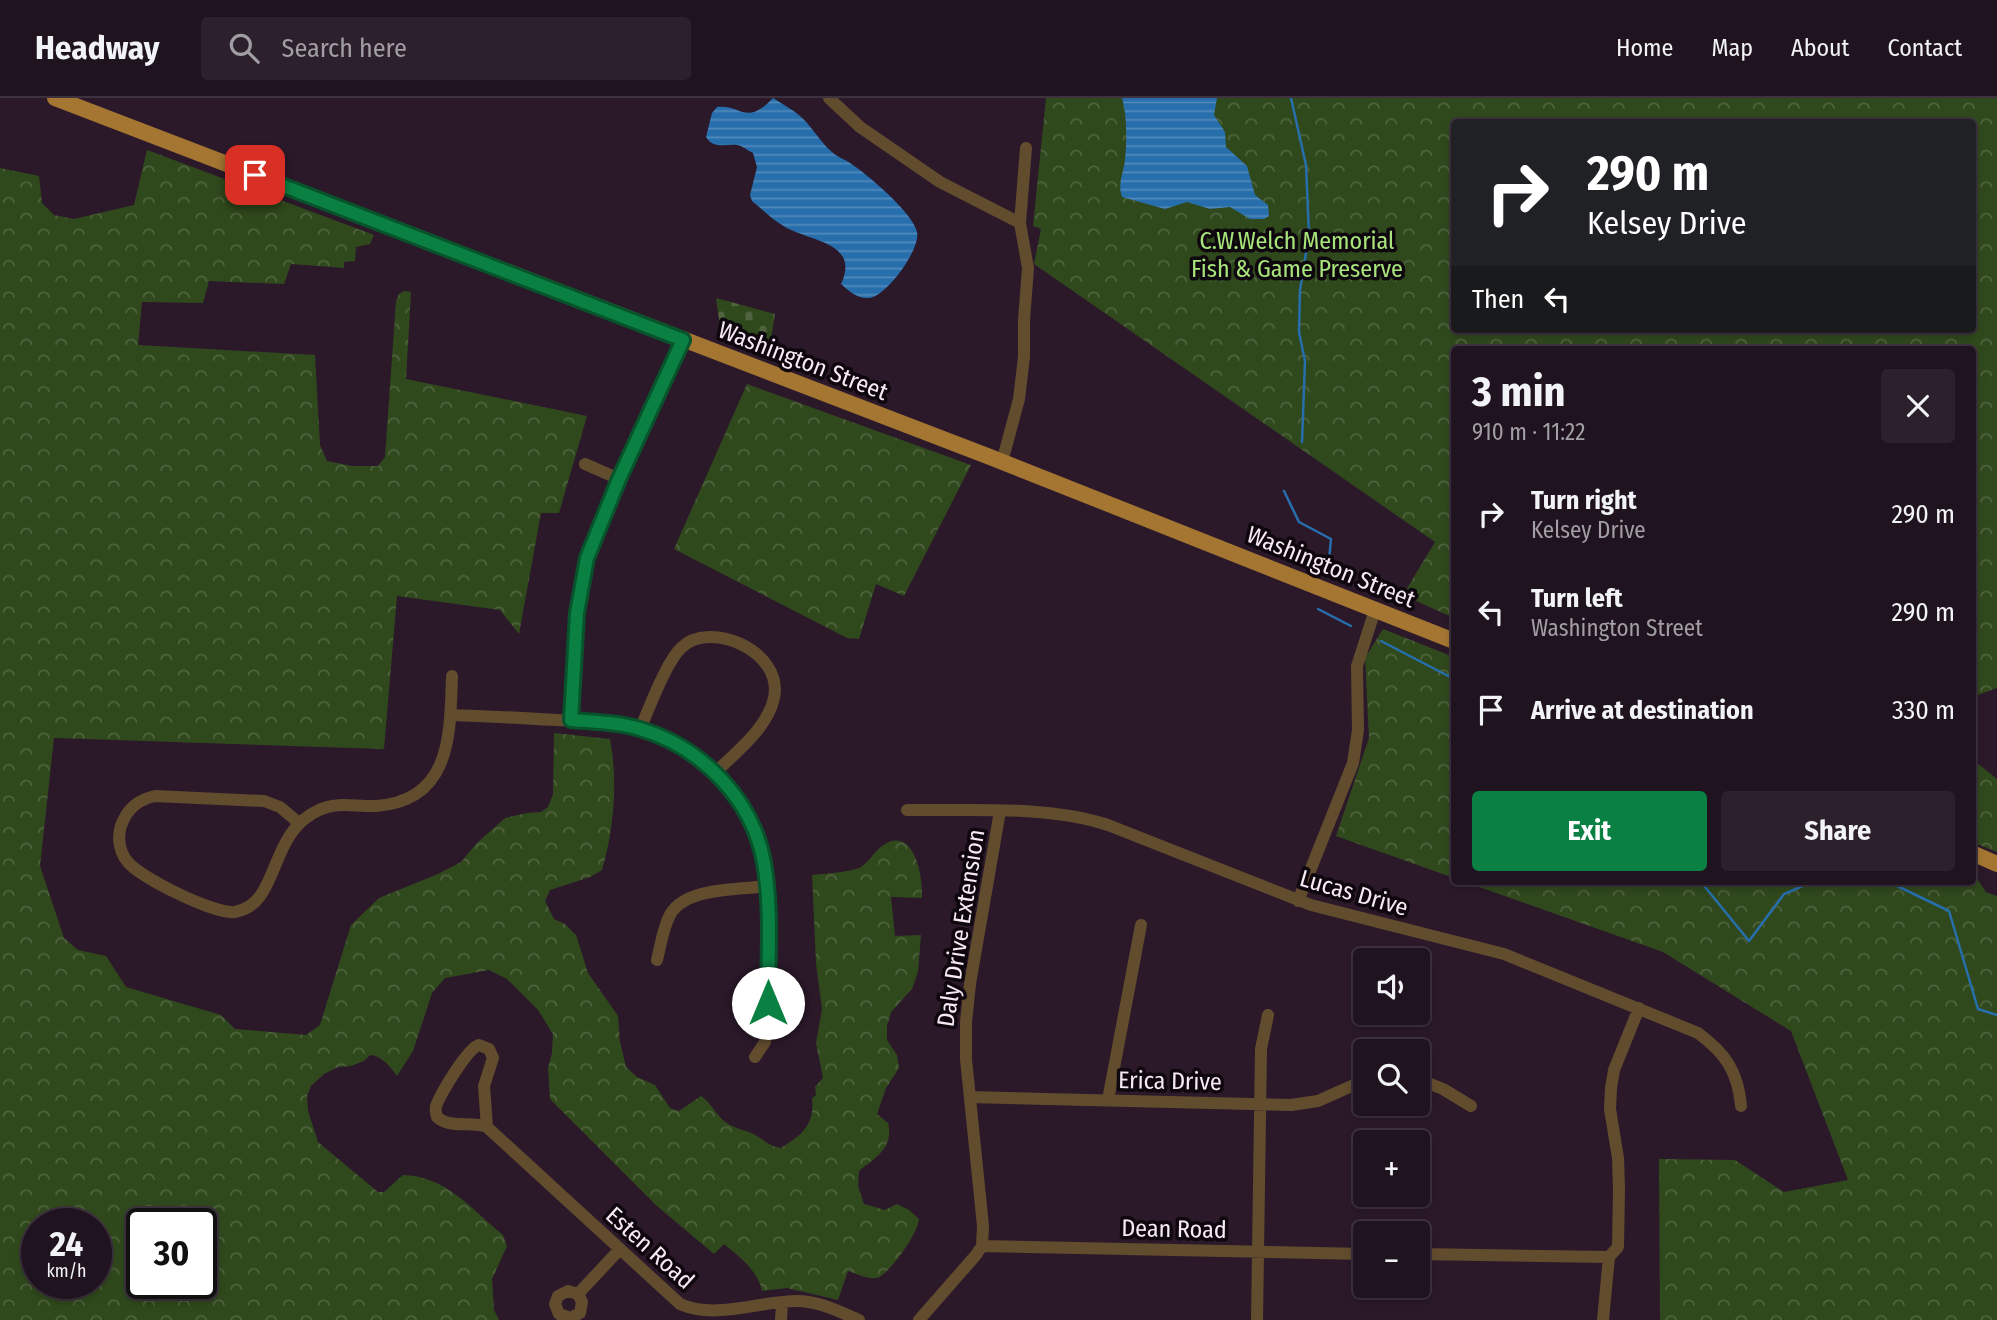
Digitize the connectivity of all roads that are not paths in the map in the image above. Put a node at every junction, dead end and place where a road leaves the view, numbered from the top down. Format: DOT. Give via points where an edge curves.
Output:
graph roads {
  1 [pos="55,98"];
  2 [pos="830,98"];
  3 [pos="1026,148"];
  4 [pos="1020,223"];
  5 [pos="683,340"];
  6 [pos="1002,461"];
  7 [pos="585,464"];
  8 [pos="619,479"];
  9 [pos="1375,610"];
  10 [pos="1451,640"];
  11 [pos="452,676"];
  12 [pos="450,715"];
  13 [pos="571,720"];
  14 [pos="640,729"];
  15 [pos="715,773"];
  16 [pos="907,810"];
  17 [pos="1000,811"];
  18 [pos="299,823"];
  19 [pos="1976,855"];
  20 [pos="1997,863"];
  21 [pos="767,886"];
  22 [pos="1298,901"];
  23 [pos="1141,925"];
  24 [pos="657,960"];
  25 [pos="1639,1008"];
  26 [pos="1268,1015"];
  27 [pos="755,1057"];
  28 [pos="1430,1084"];
  29 [pos="1353,1085"];
  30 [pos="970,1097"];
  31 [pos="1108,1100"];
  32 [pos="1259,1104"];
  33 [pos="1741,1105"];
  34 [pos="1471,1106"];
  35 [pos="487,1127"];
  36 [pos="982,1246"];
  37 [pos="620,1249"];
  38 [pos="1257,1252"];
  39 [pos="1353,1254"];
  40 [pos="1430,1254"];
  41 [pos="1609,1257"];
  42 [pos="578,1294"];
  43 [pos="782,1303"];
  44 [pos="781,1320"];
  45 [pos="859,1320"];
  46 [pos="919,1320"];
  47 [pos="1257,1320"];
  48 [pos="1604,1320"];
  1 -- 5 [label="main road, Washington Street"];
  2 -- 4 [label="street" via="859,127 940,182"];
  3 -- 4 [label="street"];
  4 -- 6 [label="street" via="1028,268 1024,357 1019,399"];
  5 -- 6 [label="main road, Washington Street"];
  5 -- 8 [label="street"];
  6 -- 9 [label="main road, Washington Street"];
  7 -- 8 [label="street"];
  8 -- 13 [label="street" via="582,576"];
  9 -- 10 [label="main road, Washington Street"];
  9 -- 22 [label="street" via="1357,666 1358,730 1353,763"];
  11 -- 12 [label="street"];
  12 -- 13 [label="street"];
  12 -- 18 [label="street" via="447,750 421,789 375,806 333,805"];
  13 -- 14 [label="street"];
  14 -- 15 [label="street" via="681,746"];
  14 -- 15 [label="street" via="671,661 686,643 715,637 755,652 767,662 774,677 772,704 757,730"];
  15 -- 21 [label="street" via="751,823 761,847"];
  16 -- 17 [label="street, Lucas Drive"];
  17 -- 22 [label="street, Lucas Drive" via="1096,821"];
  17 -- 30 [label="street, Daly Drive Extension" via="968,1003"];
  18 -- 18 [label="street" via="280,851 264,893 252,905 229,913 144,876 127,862 120,843 120,828 130,810 155,796 270,802"];
  19 -- 20 [label="main road"];
  21 -- 24 [label="street" via="685,900 669,918"];
  21 -- 27 [label="street" via="768,1027"];
  22 -- 25 [label="street, Lucas Drive" via="1496,951"];
  23 -- 31 [label="street"];
  25 -- 33 [label="street, Lucas Drive" via="1692,1030 1720,1051 1736,1075"];
  25 -- 41 [label="street" via="1611,1088 1619,1215 1618,1247"];
  26 -- 32 [label="street" via="1262,1038"];
  28 -- 34 [label="street"];
  29 -- 32 [label="street, Erica Drive" via="1305,1104"];
  30 -- 31 [label="street, Erica Drive"];
  30 -- 36 [label="street, Daly Drive Extension"];
  31 -- 32 [label="street, Erica Drive"];
  32 -- 38 [label="street"];
  35 -- 35 [label="street" via="484,1086 493,1058 489,1048 479,1045 468,1053 436,1112 444,1122"];
  35 -- 37 [label="street, Esten Road"];
  36 -- 38 [label="street, Dean Road"];
  36 -- 46 [label="street"];
  37 -- 42 [label="street"];
  37 -- 43 [label="street, Esten Road" via="683,1313"];
  38 -- 39 [label="street, Dean Road"];
  38 -- 47 [label="street"];
  40 -- 41 [label="street"];
  41 -- 48 [label="street"];
  43 -- 44 [label="street"];
  43 -- 45 [label="street, Esten Road" via="816,1304"];
}
